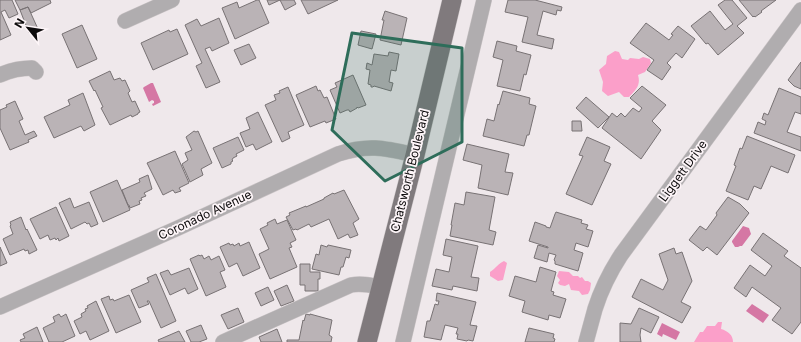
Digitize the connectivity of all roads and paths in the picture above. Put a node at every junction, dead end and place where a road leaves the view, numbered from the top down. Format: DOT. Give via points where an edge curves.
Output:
graph roads {
  1 [pos="172,0"];
  2 [pos="452,0"];
  3 [pos="484,0"];
  4 [pos="801,10"];
  5 [pos="125,21"];
  6 [pos="36,72"];
  7 [pos="0,75"];
  8 [pos="414,155"];
  9 [pos="381,287"];
  10 [pos="0,307"];
  11 [pos="223,342"];
  12 [pos="367,342"];
  13 [pos="403,342"];
  14 [pos="586,342"];
  1 -- 5 [label="street"];
  2 -- 8 [label="main road, Chatsworth Boulevard"];
  3 -- 13 [label="street"];
  4 -- 14 [label="street, Liggett Drive" via="618,260 599,298"];
  6 -- 7 [label="street" via="32,68 23,68"];
  8 -- 9 [label="main road, Chatsworth Boulevard"];
  8 -- 10 [label="street, Coronado Avenue" via="370,147 338,154"];
  9 -- 11 [label="street" via="358,283 351,285"];
  9 -- 12 [label="main road, Chatsworth Boulevard"];
}
